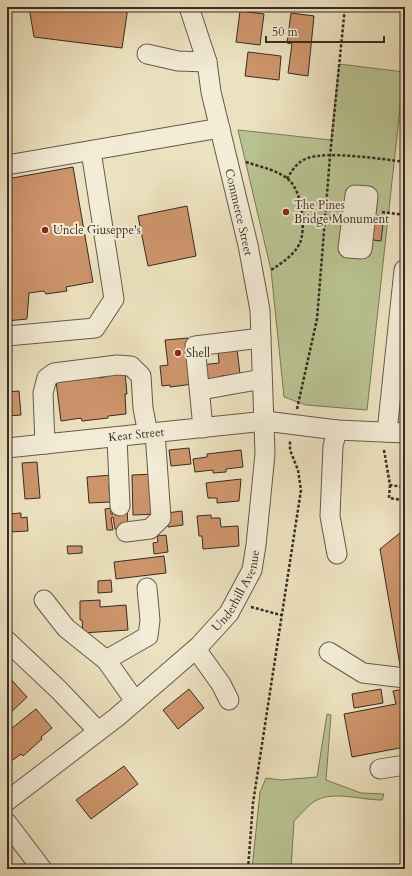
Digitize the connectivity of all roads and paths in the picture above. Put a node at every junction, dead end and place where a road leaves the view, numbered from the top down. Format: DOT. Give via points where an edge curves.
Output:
graph roads {
  1 [pos="189,7"];
  2 [pos="147,54"];
  3 [pos="207,62"];
  4 [pos="220,128"];
  5 [pos="91,151"];
  6 [pos="246,162"];
  7 [pos="405,162"];
  8 [pos="7,165"];
  9 [pos="287,179"];
  10 [pos="394,214"];
  11 [pos="405,215"];
  12 [pos="271,270"];
  13 [pos="404,270"];
  14 [pos="7,336"];
  15 [pos="261,338"];
  16 [pos="262,379"];
  17 [pos="200,390"];
  18 [pos="265,421"];
  19 [pos="203,428"];
  20 [pos="337,430"];
  21 [pos="152,434"];
  22 [pos="117,438"];
  23 [pos="392,438"];
  24 [pos="45,444"];
  25 [pos="7,448"];
  26 [pos="390,485"];
  27 [pos="402,500"];
  28 [pos="405,504"];
  29 [pos="120,506"];
  30 [pos="126,532"];
  31 [pos="337,554"];
  32 [pos="147,588"];
  33 [pos="44,600"];
  34 [pos="251,607"];
  35 [pos="282,615"];
  36 [pos="7,641"];
  37 [pos="196,649"];
  38 [pos="329,652"];
  39 [pos="106,660"];
  40 [pos="405,678"];
  41 [pos="229,700"];
  42 [pos="135,701"];
  43 [pos="98,731"];
  44 [pos="405,765"];
  45 [pos="380,769"];
  46 [pos="7,802"];
  47 [pos="7,823"];
  48 [pos="42,869"];
  1 -- 3 [label="street, Commerce Street"];
  2 -- 3 [label="street" via="178,61"];
  3 -- 4 [label="street, Commerce Street"];
  4 -- 5 [label="street"];
  4 -- 15 [label="street, Commerce Street" via="248,245 260,310"];
  5 -- 8 [label="street"];
  5 -- 14 [label="street" via="114,299 95,328"];
  6 -- 9 [label="path"];
  7 -- 9 [label="path" via="350,157 313,157 296,164"];
  9 -- 12 [label="path" via="299,198 303,216 300,242 289,258"];
  10 -- 11 [label="path"];
  13 -- 23 [label="street"];
  15 -- 16 [label="street, Commerce Street"];
  15 -- 17 [label="street" via="195,346"];
  16 -- 17 [label="street"];
  16 -- 18 [label="street, Commerce Street"];
  17 -- 19 [label="street"];
  18 -- 19 [label="street, Kear Street"];
  18 -- 20 [label="street"];
  18 -- 37 [label="street, Underhill Avenue" via="265,454 252,570 229,613"];
  19 -- 21 [label="street, Kear Street"];
  20 -- 23 [label="street"];
  20 -- 31 [label="street" via="330,516"];
  21 -- 22 [label="street, Kear Street"];
  21 -- 24 [label="street" via="143,408 141,376 131,366 117,365 54,374 47,378 43,393"];
  21 -- 30 [label="street" via="161,518 150,529"];
  22 -- 24 [label="street, Kear Street"];
  22 -- 29 [label="street"];
  23 -- 26 [label="path"];
  24 -- 25 [label="street, Kear Street"];
  26 -- 27 [label="path" via="403,487"];
  26 -- 27 [label="path" via="389,498"];
  27 -- 28 [label="path"];
  32 -- 39 [label="street" via="150,620 148,636"];
  33 -- 39 [label="street" via="66,628"];
  34 -- 35 [label="path"];
  36 -- 43 [label="street"];
  37 -- 41 [label="street"];
  37 -- 42 [label="street, Underhill Avenue"];
  38 -- 40 [label="street" via="363,673"];
  39 -- 42 [label="street"];
  42 -- 43 [label="street, Underhill Avenue"];
  43 -- 46 [label="street, Underhill Avenue"];
  44 -- 45 [label="street"];
  47 -- 48 [label="street"];
}
